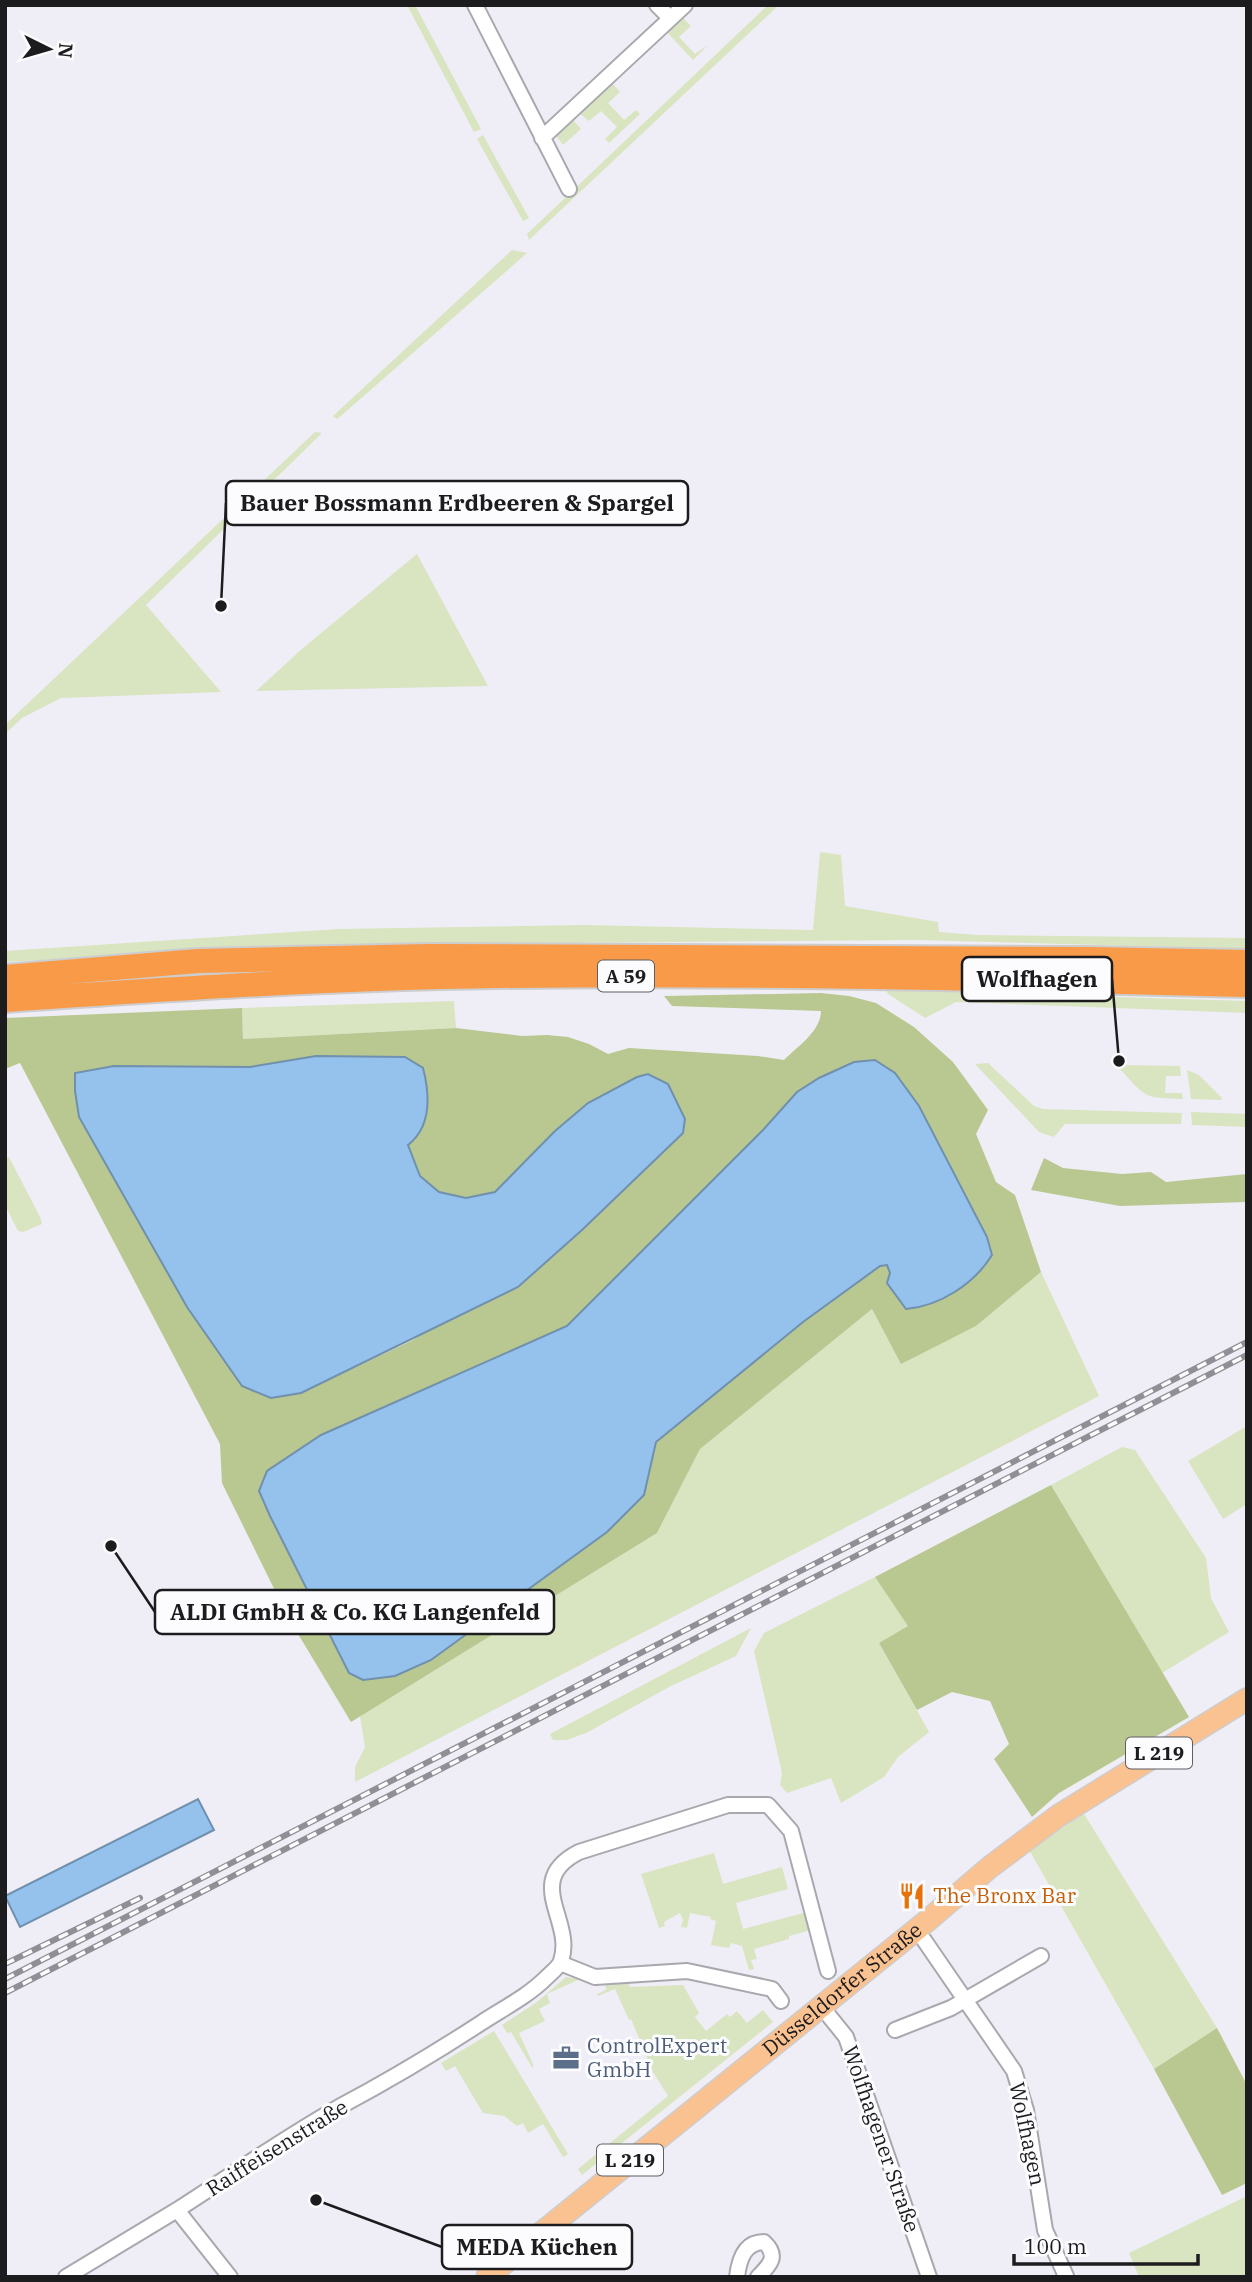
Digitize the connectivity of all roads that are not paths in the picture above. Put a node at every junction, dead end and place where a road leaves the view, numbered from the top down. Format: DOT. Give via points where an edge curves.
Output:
graph roads {
  1 [pos="475,5"];
  2 [pos="657,5"];
  3 [pos="685,5"];
  4 [pos="670,18"];
  5 [pos="542,138"];
  6 [pos="569,189"];
  7 [pos="1247,962"];
  8 [pos="5,977"];
  9 [pos="1247,985"];
  10 [pos="5,1000"];
  11 [pos="1247,1699"];
  12 [pos="924,1940"];
  13 [pos="1041,1956"];
  14 [pos="561,1963"];
  15 [pos="828,1971"];
  16 [pos="965,1999"];
  17 [pos="780,2001"];
  18 [pos="821,2006"];
  19 [pos="895,2030"];
  20 [pos="177,2210"];
  21 [pos="66,2277"];
  22 [pos="230,2277"];
  23 [pos="487,2277"];
  24 [pos="737,2277"];
  25 [pos="758,2277"];
  26 [pos="929,2277"];
  27 [pos="1064,2277"];
  1 -- 5 [label="street"];
  2 -- 4 [label="street"];
  3 -- 4 [label="street"];
  4 -- 5 [label="street"];
  5 -- 6 [label="street"];
  7 -- 8 [label="highway, A 59" via="428,956 198,961"];
  9 -- 10 [label="highway, A 59" via="497,976 203,986"];
  11 -- 18 [label="main road, Düsseldorfer Straße / L 219" via="1058,1816"];
  12 -- 16 [label="street, Wolfhagen"];
  13 -- 16 [label="street"];
  14 -- 15 [label="street" via="563,1944 552,1882 570,1856 728,1805 768,1805 791,1831"];
  14 -- 17 [label="street" via="595,1977 687,1971 772,1989"];
  14 -- 20 [label="street, Raiffeisenstraße" via="527,1994"];
  16 -- 19 [label="street"];
  16 -- 27 [label="street, Wolfhagen" via="1014,2071 1027,2110 1045,2231"];
  18 -- 23 [label="main road, Düsseldorfer Straße / L 219"];
  18 -- 26 [label="street, Wolfhagener Straße" via="846,2037"];
  20 -- 21 [label="street, Raiffeisenstraße"];
  20 -- 22 [label="street"];
  24 -- 25 [label="street" via="746,2248 764,2242 773,2259"];
}
